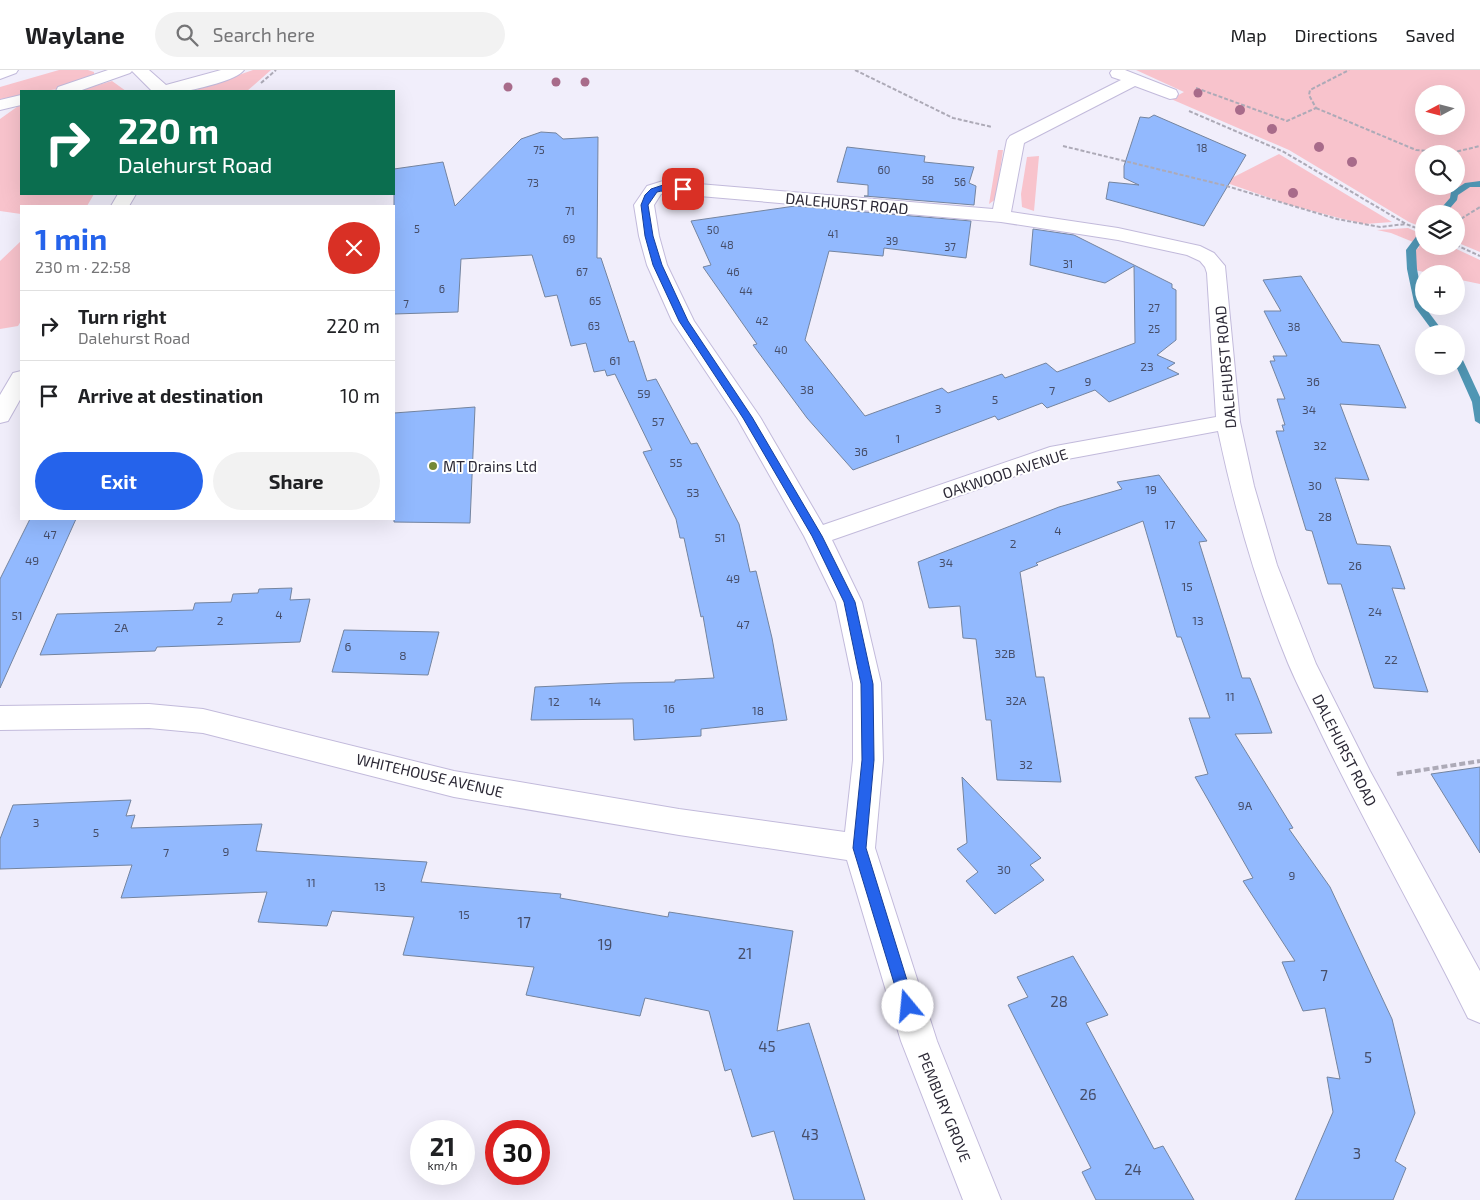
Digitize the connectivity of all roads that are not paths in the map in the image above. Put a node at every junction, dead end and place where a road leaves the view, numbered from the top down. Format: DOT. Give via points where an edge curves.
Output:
graph roads {
  1 [pos="10,70"];
  2 [pos="124,70"];
  3 [pos="139,70"];
  4 [pos="236,70"];
  5 [pos="1113,70"];
  6 [pos="0,74"];
  7 [pos="1134,80"];
  8 [pos="67,90"];
  9 [pos="162,90"];
  10 [pos="167,90"];
  11 [pos="1170,94"];
  12 [pos="20,100"];
  13 [pos="0,105"];
  14 [pos="663,187"];
  15 [pos="1001,216"];
  16 [pos="20,380"];
  17 [pos="0,416"];
  18 [pos="1228,422"];
  19 [pos="817,536"];
  20 [pos="0,718"];
  21 [pos="860,848"];
  22 [pos="1480,1006"];
  23 [pos="982,1200"];
  1 -- 6 [label="street"];
  2 -- 8 [label="street"];
  3 -- 9 [label="street"];
  4 -- 10 [label="street"];
  5 -- 7 [label="street"];
  7 -- 11 [label="street"];
  7 -- 15 [label="street" via="1016,140"];
  12 -- 13 [label="street"];
  14 -- 15 [label="street, DALEHURST ROAD"];
  14 -- 19 [label="street, PEMBURY GROVE" via="654,190 644,205 658,265 684,321 748,417"];
  15 -- 18 [label="street, DALEHURST ROAD" via="1118,234 1194,250 1207,256 1217,273"];
  16 -- 17 [label="street"];
  18 -- 19 [label="street, OAKWOOD AVENUE" via="1058,453"];
  18 -- 22 [label="street, DALEHURST ROAD" via="1264,565 1302,664 1359,780"];
  19 -- 21 [label="street, PEMBURY GROVE" via="850,602 867,684 868,760"];
  20 -- 21 [label="street, WHITEHOUSE AVENUE" via="149,716 203,721 454,784 679,822"];
  21 -- 23 [label="street, PEMBURY GROVE" via="919,1041"];
}
